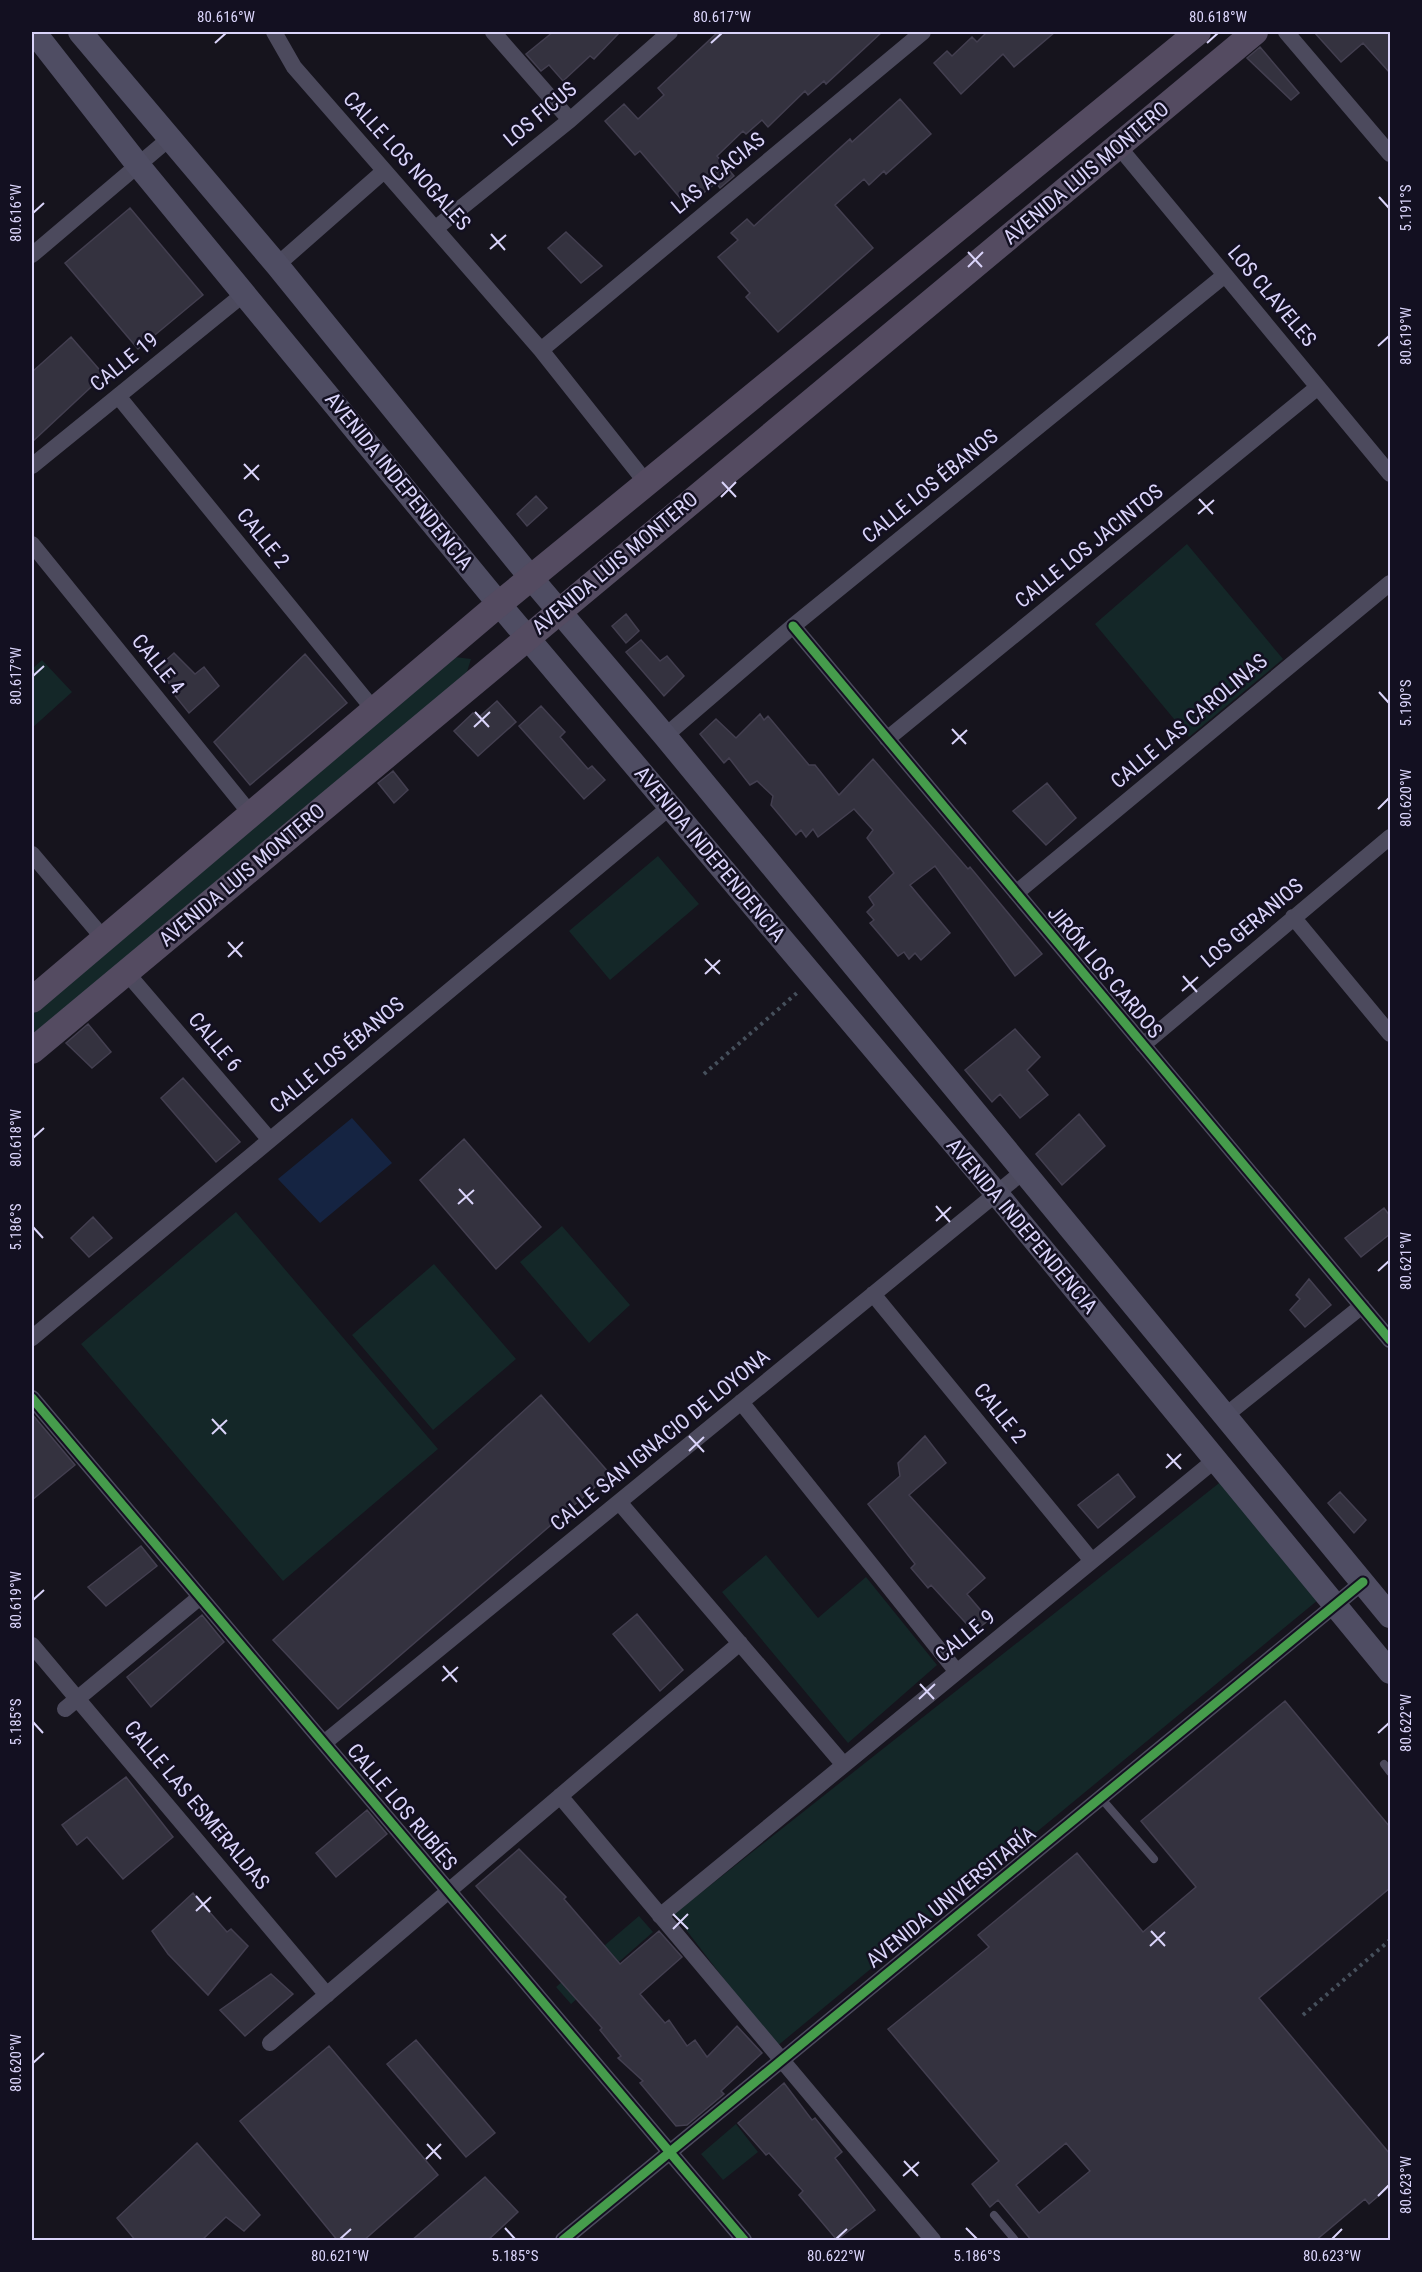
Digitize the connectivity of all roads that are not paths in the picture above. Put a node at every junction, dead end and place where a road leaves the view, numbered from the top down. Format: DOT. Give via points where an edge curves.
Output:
graph roads {
  1 [pos="34,32"];
  2 [pos="80,32"];
  3 [pos="274,32"];
  4 [pos="493,32"];
  5 [pos="670,32"];
  6 [pos="923,32"];
  7 [pos="1198,32"];
  8 [pos="1255,32"];
  9 [pos="1286,32"];
  10 [pos="570,120"];
  11 [pos="1384,134"];
  12 [pos="170,138"];
  13 [pos="1119,147"];
  14 [pos="1390,154"];
  15 [pos="138,165"];
  16 [pos="384,171"];
  17 [pos="436,228"];
  18 [pos="32,255"];
  19 [pos="277,265"];
  20 [pos="1225,275"];
  21 [pos="245,293"];
  22 [pos="541,350"];
  23 [pos="1318,387"];
  24 [pos="117,396"];
  25 [pos="32,466"];
  26 [pos="1390,474"];
  27 [pos="648,485"];
  28 [pos="32,544"];
  29 [pos="531,578"];
  30 [pos="1390,583"];
  31 [pos="500,604"];
  32 [pos="558,610"];
  33 [pos="793,627"];
  34 [pos="527,636"];
  35 [pos="374,710"];
  36 [pos="665,736"];
  37 [pos="888,739"];
  38 [pos="670,807"];
  39 [pos="250,813"];
  40 [pos="1390,837"];
  41 [pos="32,855"];
  42 [pos="1016,893"];
  43 [pos="1293,917"];
  44 [pos="104,939"];
  45 [pos="126,972"];
  46 [pos="32,1000"];
  47 [pos="1390,1034"];
  48 [pos="1143,1045"];
  49 [pos="32,1051"];
  50 [pos="270,1140"];
  51 [pos="1023,1171"];
  52 [pos="996,1193"];
  53 [pos="873,1294"];
  54 [pos="1362,1306"];
  55 [pos="32,1338"];
  56 [pos="1390,1340"];
  57 [pos="32,1398"];
  58 [pos="741,1402"];
  59 [pos="1226,1415"];
  60 [pos="1215,1460"];
  61 [pos="619,1502"];
  62 [pos="1092,1561"];
  63 [pos="1363,1582"];
  64 [pos="200,1597"];
  65 [pos="1335,1604"];
  66 [pos="1390,1616"];
  67 [pos="740,1643"];
  68 [pos="32,1645"];
  69 [pos="957,1672"];
  70 [pos="1390,1672"];
  71 [pos="71,1704"];
  72 [pos="324,1743"];
  73 [pos="1384,1764"];
  74 [pos="844,1765"];
  75 [pos="1390,1772"];
  76 [pos="560,1796"];
  77 [pos="1100,1797"];
  78 [pos="1154,1859"];
  79 [pos="449,1891"];
  80 [pos="660,1916"];
  81 [pos="327,1995"];
  82 [pos="270,2043"];
  83 [pos="782,2059"];
  84 [pos="670,2152"];
  85 [pos="994,2215"];
  86 [pos="563,2241"];
  87 [pos="744,2241"];
  88 [pos="933,2241"];
  89 [pos="1015,2241"];
  1 -- 15 [label="main road, AVENIDA INDEPENDENCIA"];
  2 -- 12 [label="main road, AVENIDA INDEPENDENCIA"];
  3 -- 16 [label="street, CALLE LOS NOGALES" via="294,68"];
  4 -- 10 [label="street"];
  5 -- 10 [label="street, LOS FICUS"];
  6 -- 22 [label="street, LAS ACACIAS"];
  7 -- 27 [label="main road, AVENIDA LUIS MONTERO"];
  8 -- 13 [label="main road, AVENIDA LUIS MONTERO"];
  9 -- 11 [label="street"];
  10 -- 17 [label="street, LOS FICUS"];
  11 -- 14 [label="street"];
  12 -- 15 [label="street"];
  12 -- 19 [label="main road, AVENIDA INDEPENDENCIA"];
  13 -- 20 [label="street, LOS CLAVELES"];
  13 -- 32 [label="main road, AVENIDA LUIS MONTERO"];
  15 -- 18 [label="street"];
  15 -- 21 [label="main road, AVENIDA INDEPENDENCIA"];
  16 -- 17 [label="street, CALLE LOS NOGALES"];
  16 -- 19 [label="street"];
  17 -- 22 [label="street, CALLE LOS NOGALES"];
  19 -- 29 [label="main road, AVENIDA INDEPENDENCIA"];
  20 -- 23 [label="street, LOS CLAVELES"];
  20 -- 33 [label="street, CALLE LOS ÉBANOS"];
  21 -- 24 [label="street, CALLE 19"];
  21 -- 31 [label="main road, AVENIDA INDEPENDENCIA"];
  22 -- 27 [label="street, CALLE LOS NOGALES"];
  23 -- 26 [label="street, LOS CLAVELES"];
  23 -- 37 [label="street, CALLE LOS JACINTOS"];
  24 -- 25 [label="street, CALLE 19"];
  24 -- 35 [label="street, CALLE 2"];
  27 -- 29 [label="main road, AVENIDA LUIS MONTERO"];
  28 -- 39 [label="street, CALLE 4"];
  29 -- 31 [label="main road, AVENIDA LUIS MONTERO"];
  29 -- 32 [label="main road, AVENIDA INDEPENDENCIA"];
  30 -- 42 [label="street, CALLE LAS CAROLINAS"];
  31 -- 34 [label="main road, AVENIDA INDEPENDENCIA"];
  31 -- 35 [label="main road, AVENIDA LUIS MONTERO"];
  32 -- 34 [label="main road, AVENIDA LUIS MONTERO"];
  32 -- 36 [label="main road, AVENIDA INDEPENDENCIA"];
  33 -- 36 [label="street, CALLE LOS ÉBANOS"];
  33 -- 37 [label="street, JIRÓN LOS CARDOS"];
  34 -- 38 [label="main road, AVENIDA INDEPENDENCIA"];
  34 -- 45 [label="main road, AVENIDA LUIS MONTERO"];
  35 -- 39 [label="main road, AVENIDA LUIS MONTERO"];
  36 -- 51 [label="main road, AVENIDA INDEPENDENCIA"];
  37 -- 42 [label="street, JIRÓN LOS CARDOS"];
  38 -- 50 [label="street, CALLE LOS ÉBANOS"];
  38 -- 52 [label="main road, AVENIDA INDEPENDENCIA"];
  39 -- 44 [label="main road, AVENIDA LUIS MONTERO"];
  40 -- 43 [label="street, LOS GERANIOS"];
  41 -- 44 [label="street"];
  42 -- 48 [label="street, JIRÓN LOS CARDOS"];
  43 -- 47 [label="street"];
  43 -- 48 [label="street, LOS GERANIOS"];
  44 -- 46 [label="main road, AVENIDA LUIS MONTERO"];
  45 -- 49 [label="main road, AVENIDA LUIS MONTERO"];
  45 -- 50 [label="street, CALLE 6"];
  48 -- 54 [label="street, JIRÓN LOS CARDOS"];
  50 -- 55 [label="street, CALLE LOS ÉBANOS"];
  51 -- 52 [label="street, CALLE SAN IGNACIO DE LOYONA"];
  51 -- 59 [label="main road, AVENIDA INDEPENDENCIA"];
  52 -- 53 [label="street, CALLE SAN IGNACIO DE LOYONA"];
  52 -- 60 [label="main road, AVENIDA INDEPENDENCIA"];
  53 -- 58 [label="street, CALLE SAN IGNACIO DE LOYONA"];
  53 -- 62 [label="street, CALLE 2"];
  54 -- 56 [label="street, JIRÓN LOS CARDOS"];
  54 -- 59 [label="street"];
  57 -- 64 [label="street, CALLE LOS RUBÍES"];
  58 -- 61 [label="street, CALLE SAN IGNACIO DE LOYONA"];
  58 -- 69 [label="street"];
  59 -- 63 [label="main road, AVENIDA INDEPENDENCIA"];
  60 -- 62 [label="street, CALLE 9"];
  60 -- 65 [label="main road, AVENIDA INDEPENDENCIA"];
  61 -- 67 [label="street"];
  61 -- 72 [label="street, CALLE SAN IGNACIO DE LOYONA"];
  62 -- 69 [label="street, CALLE 9"];
  63 -- 65 [label="street, AVENIDA UNIVERSITARÍA"];
  63 -- 66 [label="main road, AVENIDA INDEPENDENCIA"];
  64 -- 71 [label="street"];
  64 -- 72 [label="street, CALLE LOS RUBÍES"];
  65 -- 70 [label="main road, AVENIDA INDEPENDENCIA"];
  65 -- 77 [label="street, AVENIDA UNIVERSITARÍA"];
  67 -- 74 [label="street"];
  67 -- 76 [label="street"];
  68 -- 71 [label="street, CALLE LAS ESMERALDAS"];
  69 -- 74 [label="street, CALLE 9"];
  71 -- 81 [label="street, CALLE LAS ESMERALDAS"];
  72 -- 79 [label="street, CALLE LOS RUBÍES"];
  73 -- 75 [label="lane"];
  74 -- 80 [label="street, CALLE 9"];
  76 -- 79 [label="street"];
  76 -- 80 [label="street"];
  77 -- 78 [label="lane"];
  77 -- 83 [label="street, AVENIDA UNIVERSITARÍA"];
  79 -- 81 [label="street"];
  79 -- 84 [label="street, CALLE LOS RUBÍES"];
  80 -- 83 [label="street"];
  81 -- 82 [label="street"];
  83 -- 84 [label="street, AVENIDA UNIVERSITARÍA"];
  83 -- 88 [label="street"];
  84 -- 86 [label="street, AVENIDA UNIVERSITARÍA"];
  84 -- 87 [label="street, CALLE LOS RUBÍES"];
  85 -- 89 [label="lane"];
}
